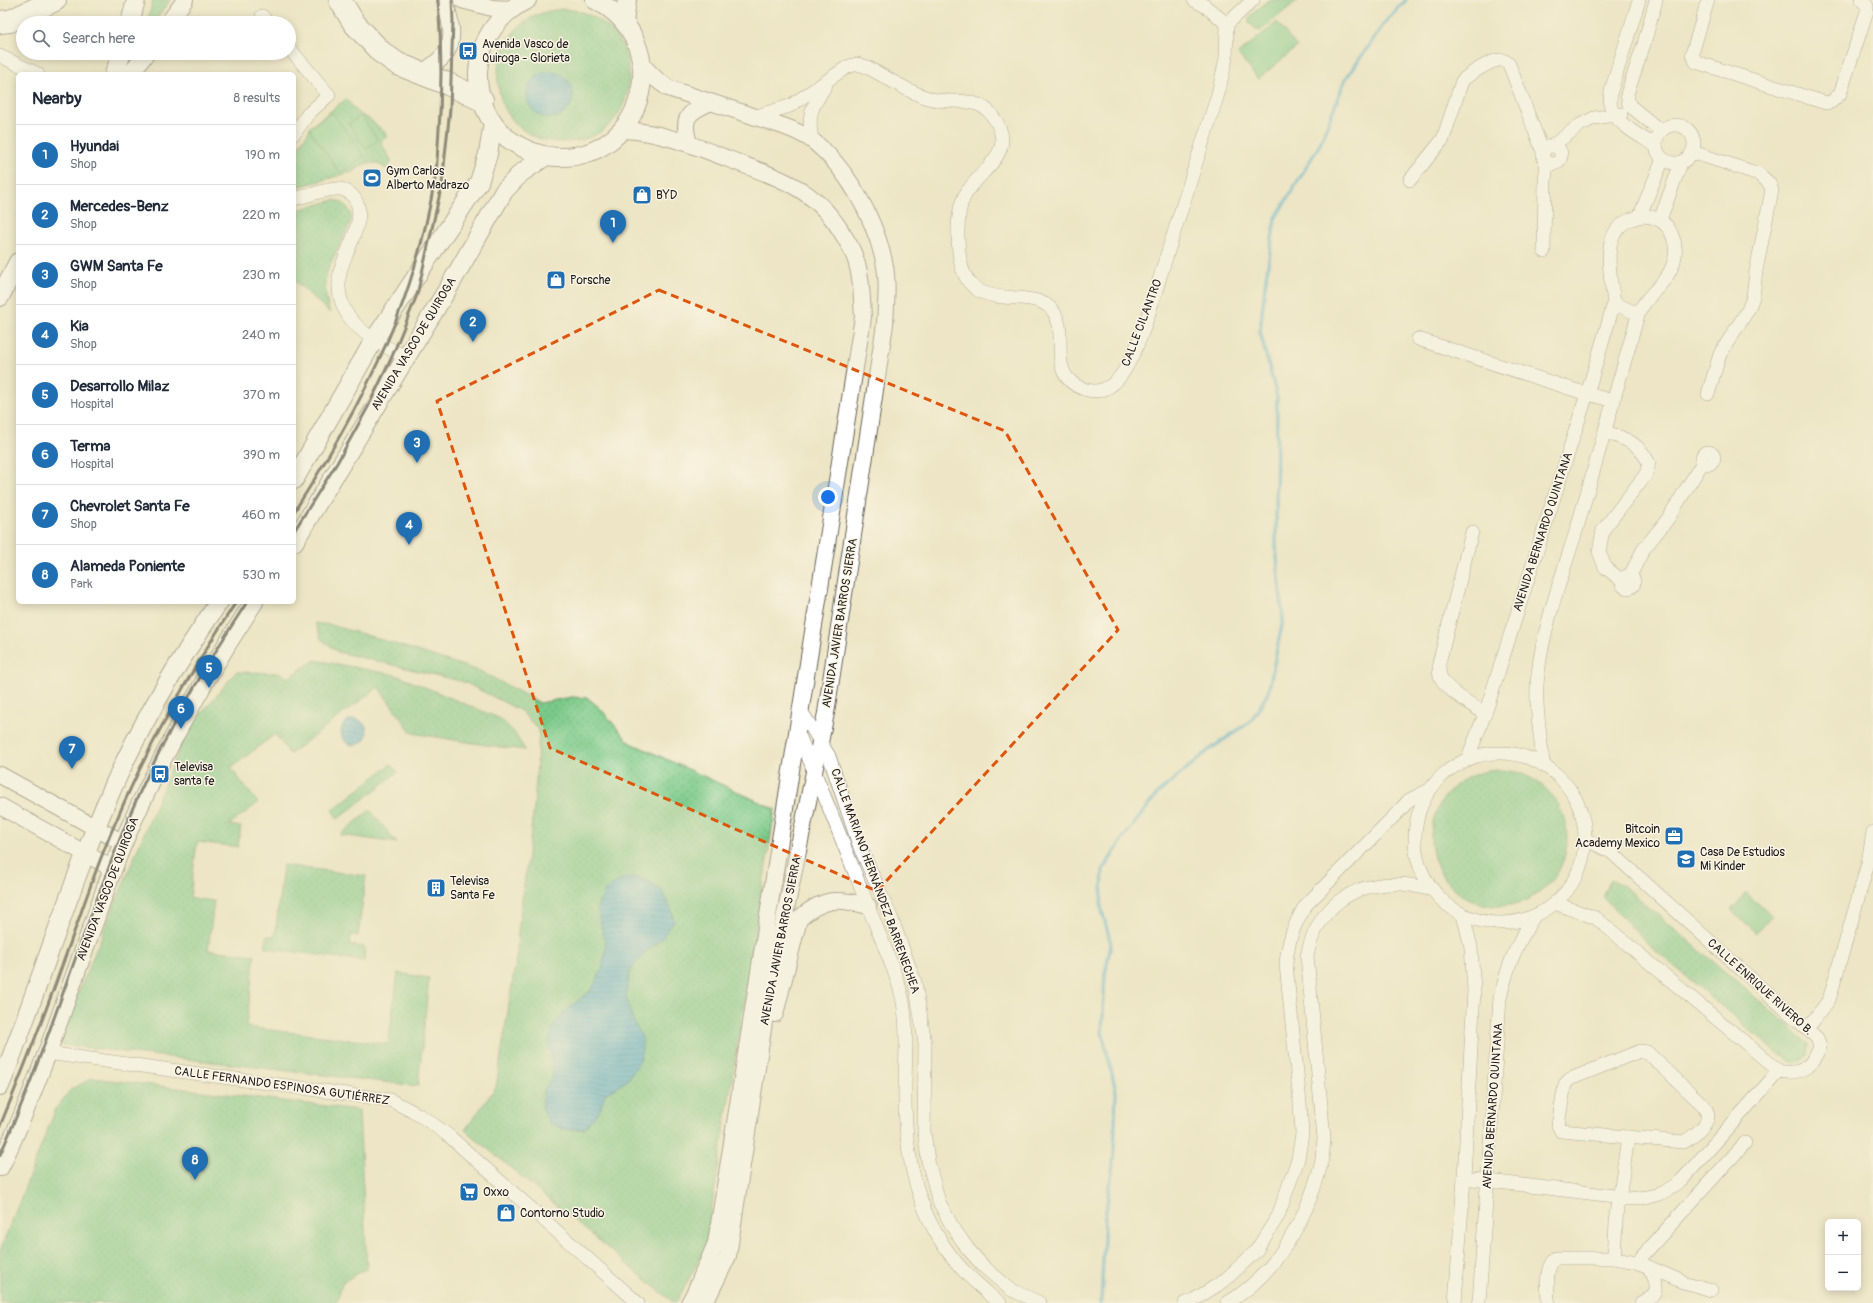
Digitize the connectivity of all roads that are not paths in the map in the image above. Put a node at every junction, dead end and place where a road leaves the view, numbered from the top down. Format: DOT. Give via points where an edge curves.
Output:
graph roads {
  1 [pos="55,0"];
  2 [pos="136,0"];
  3 [pos="185,0"];
  4 [pos="340,0"];
  5 [pos="445,0"];
  6 [pos="462,0"];
  7 [pos="527,0"];
  8 [pos="595,0"];
  9 [pos="627,0"];
  10 [pos="1194,0"];
  11 [pos="1253,0"];
  12 [pos="1639,0"];
  13 [pos="1656,0"];
  14 [pos="1708,0"];
  15 [pos="1862,0"];
  16 [pos="512,9"];
  17 [pos="21,16"];
  18 [pos="132,16"];
  19 [pos="173,16"];
  20 [pos="16,18"];
  21 [pos="0,22"];
  22 [pos="624,22"];
  23 [pos="1227,24"];
  24 [pos="0,56"];
  25 [pos="296,56"];
  26 [pos="119,60"];
  27 [pos="141,60"];
  28 [pos="642,66"];
  29 [pos="34,72"];
  30 [pos="115,72"];
  31 [pos="132,72"];
  32 [pos="420,74"];
  33 [pos="827,81"];
  34 [pos="482,100"];
  35 [pos="709,103"];
  36 [pos="1635,112"];
  37 [pos="1614,115"];
  38 [pos="753,117"];
  39 [pos="493,123"];
  40 [pos="622,130"];
  41 [pos="296,131"];
  42 [pos="1661,131"];
  43 [pos="812,140"];
  44 [pos="689,144"];
  45 [pos="1656,146"];
  46 [pos="1692,152"];
  47 [pos="1547,154"];
  48 [pos="546,156"];
  49 [pos="1663,160"];
  50 [pos="1681,163"];
  51 [pos="1410,180"];
  52 [pos="296,198"];
  53 [pos="1640,215"];
  54 [pos="1660,220"];
  55 [pos="1544,251"];
  56 [pos="16,266"];
  57 [pos="0,297"];
  58 [pos="1614,303"];
  59 [pos="1640,310"];
  60 [pos="1418,339"];
  61 [pos="374,340"];
  62 [pos="405,358"];
  63 [pos="1587,394"];
  64 [pos="1708,394"];
  65 [pos="1614,401"];
  66 [pos="1606,432"];
  67 [pos="1703,462"];
  68 [pos="296,476"];
  69 [pos="1472,532"];
  70 [pos="296,539"];
  71 [pos="218,604"];
  72 [pos="253,604"];
  73 [pos="800,709"];
  74 [pos="1486,714"];
  75 [pos="797,731"];
  76 [pos="821,741"];
  77 [pos="1467,760"];
  78 [pos="1543,765"];
  79 [pos="814,770"];
  80 [pos="0,775"];
  81 [pos="1429,790"];
  82 [pos="0,806"];
  83 [pos="95,828"];
  84 [pos="1873,832"];
  85 [pos="1585,839"];
  86 [pos="123,843"];
  87 [pos="86,853"];
  88 [pos="113,869"];
  89 [pos="1433,890"];
  90 [pos="1554,903"];
  91 [pos="868,906"];
  92 [pos="1463,915"];
  93 [pos="1534,916"];
  94 [pos="1807,1029"];
  95 [pos="47,1053"];
  96 [pos="1779,1071"];
  97 [pos="0,1086"];
  98 [pos="754,1086"];
  99 [pos="1628,1137"];
  100 [pos="1745,1142"];
  101 [pos="0,1168"];
  102 [pos="1464,1178"];
  103 [pos="1488,1181"];
  104 [pos="1619,1198"];
  105 [pos="1614,1258"];
  106 [pos="1643,1264"];
  107 [pos="1712,1290"];
  108 [pos="638,1303"];
  109 [pos="689,1303"];
  110 [pos="705,1303"];
  111 [pos="1000,1303"];
  112 [pos="1040,1303"];
  113 [pos="1185,1303"];
  114 [pos="1227,1303"];
  115 [pos="1454,1303"];
  116 [pos="1479,1303"];
  117 [pos="1548,1303"];
  118 [pos="1640,1303"];
  1 -- 17 [label="highway"];
  2 -- 18 [label="main road"];
  3 -- 19 [label="street"];
  4 -- 32 [label="highway" via="354,23 381,52 398,64"];
  5 -- 32 [label="street" via="452,32 450,45 436,64"];
  6 -- 16 [label="street" via="492,8"];
  7 -- 16 [label="main road"];
  8 -- 22 [label="main road" via="609,8"];
  9 -- 22 [label="main road"];
  10 -- 23 [label="street"];
  11 -- 23 [label="street"];
  12 -- 37 [label="street" via="1611,91 1610,106"];
  13 -- 36 [label="street" via="1626,94 1629,105"];
  14 -- 15 [label="street" via="1692,54 1696,62 1826,103 1840,94 1867,11 1867,6"];
  16 -- 34 [label="main road" via="494,27 482,50 478,75"];
  20 -- 21 [label="highway"];
  22 -- 28 [label="main road" via="636,42"];
  23 -- 33 [label="street, CALLE CILANTRO" via="1226,58 1218,94 1149,312 1124,373 1102,390 1080,388 1070,382 1064,374 1059,325 1047,305 1038,300 995,297 981,292 965,275 959,245 959,209 965,195 993,164 1000,150 1002,137 991,114 983,106 971,102 931,99 857,64 847,67"];
  24 -- 29 [label="street"];
  25 -- 41 [label="street" via="329,95 308,114"];
  26 -- 30 [label="main road"];
  27 -- 31 [label="street"];
  28 -- 35 [label="street, AVENIDA JAVIER BARROS SIERRA" via="668,88"];
  28 -- 40 [label="main road" via="639,100"];
  32 -- 34 [label="highway"];
  33 -- 38 [label="street, CALLE CILANTRO" via="790,106"];
  33 -- 43 [label="street, CALLE CILANTRO" via="810,110"];
  34 -- 39 [label="main road"];
  35 -- 38 [label="street, AVENIDA JAVIER BARROS SIERRA"];
  35 -- 44 [label="street" via="697,108 685,122"];
  36 -- 37 [label="street"];
  36 -- 42 [label="street"];
  37 -- 45 [label="street" via="1620,122"];
  37 -- 47 [label="street" via="1594,118 1580,125"];
  38 -- 43 [label="street, AVENIDA JAVIER BARROS SIERRA" via="799,132"];
  39 -- 48 [label="main road" via="516,145"];
  39 -- 61 [label="main road" via="488,154 479,182"];
  40 -- 44 [label="street, AVENIDA JAVIER BARROS SIERRA" via="648,132"];
  40 -- 48 [label="main road" via="606,143 587,153 567,157"];
  42 -- 45 [label="street" via="1656,138"];
  42 -- 46 [label="street" via="1674,125 1682,126 1693,137"];
  43 -- 76 [label="street, AVENIDA JAVIER BARROS SIERRA" via="825,152 858,195 873,224 884,258 887,290 885,324"];
  44 -- 73 [label="street, AVENIDA JAVIER BARROS SIERRA" via="780,179 812,197 838,224 851,248 860,277 862,317"];
  45 -- 49 [label="street"];
  46 -- 50 [label="street"];
  46 -- 64 [label="street" via="1759,174 1772,190 1753,297 1748,310 1720,354"];
  47 -- 51 [label="street" via="1509,64 1500,59 1468,75 1462,81 1443,139"];
  47 -- 55 [label="street"];
  48 -- 62 [label="main road, AVENIDA VASCO DE QUIROGA" via="521,173 504,191"];
  49 -- 50 [label="street"];
  49 -- 53 [label="street"];
  50 -- 54 [label="street"];
  52 -- 61 [label="street" via="337,188 348,192 356,199 360,210 358,222 340,273 339,288 343,306 355,324"];
  53 -- 54 [label="street"];
  53 -- 58 [label="street, AVENIDA BERNARDO QUINTANA" via="1626,221 1616,230 1611,242 1608,253"];
  54 -- 59 [label="street" via="1669,227 1675,255 1671,271"];
  56 -- 57 [label="main road"];
  58 -- 59 [label="street" via="1631,311"];
  58 -- 63 [label="street, AVENIDA BERNARDO QUINTANA"];
  59 -- 65 [label="street"];
  60 -- 63 [label="street"];
  61 -- 62 [label="street"];
  61 -- 68 [label="main road"];
  62 -- 70 [label="main road, AVENIDA VASCO DE QUIROGA"];
  63 -- 65 [label="street"];
  63 -- 74 [label="street, AVENIDA BERNARDO QUINTANA"];
  65 -- 66 [label="street"];
  66 -- 67 [label="street" via="1629,440 1643,450 1649,463 1646,474 1603,530 1599,552 1605,567 1626,579"];
  66 -- 78 [label="street" via="1549,620 1538,674"];
  69 -- 74 [label="street" via="1439,664 1444,683"];
  71 -- 83 [label="main road" via="156,701"];
  72 -- 86 [label="main road, AVENIDA VASCO DE QUIROGA" via="183,720"];
  73 -- 75 [label="street, AVENIDA JAVIER BARROS SIERRA"];
  73 -- 76 [label="street, CALLE MARIANO HERNÁNDEZ BARRENECHEA"];
  74 -- 77 [label="street, AVENIDA BERNARDO QUINTANA"];
  75 -- 79 [label="street, CALLE MARIANO HERNÁNDEZ BARRENECHEA"];
  75 -- 109 [label="street, AVENIDA JAVIER BARROS SIERRA" via="716,1242"];
  76 -- 79 [label="street, AVENIDA JAVIER BARROS SIERRA"];
  76 -- 112 [label="street, CALLE MARIANO HERNÁNDEZ BARRENECHEA" via="829,756 859,845 915,982 925,1043 924,1131 928,1161 939,1202 952,1226 984,1267 1010,1289"];
  77 -- 78 [label="street" via="1490,753 1514,754"];
  77 -- 81 [label="street" via="1446,772"];
  78 -- 85 [label="street" via="1558,774 1573,793 1583,815"];
  79 -- 91 [label="street, CALLE MARIANO HERNÁNDEZ BARRENECHEA"];
  79 -- 98 [label="street, AVENIDA JAVIER BARROS SIERRA" via="767,1003"];
  80 -- 83 [label="street"];
  81 -- 89 [label="street" via="1419,812 1415,836 1418,860 1427,883"];
  81 -- 113 [label="street" via="1409,800 1305,906 1296,922 1288,943 1286,964 1302,1134 1298,1159 1278,1216 1256,1251 1224,1280"];
  82 -- 87 [label="street"];
  83 -- 86 [label="street"];
  83 -- 87 [label="main road"];
  84 -- 94 [label="street" via="1868,863 1829,1000"];
  85 -- 90 [label="street" via="1582,863 1577,874 1571,885"];
  85 -- 94 [label="street, CALLE ENRIQUE RIVERO B." via="1609,850"];
  86 -- 88 [label="main road, AVENIDA VASCO DE QUIROGA"];
  87 -- 88 [label="street"];
  87 -- 97 [label="main road"];
  88 -- 95 [label="main road, AVENIDA VASCO DE QUIROGA"];
  89 -- 92 [label="street" via="1443,901"];
  89 -- 114 [label="street" via="1402,884 1382,884 1363,888 1342,898 1326,912 1316,927 1307,956 1324,1130 1321,1166 1295,1231 1271,1266"];
  90 -- 93 [label="street"];
  90 -- 96 [label="street" via="1596,918"];
  91 -- 98 [label="street" via="850,901 825,902 799,919"];
  91 -- 111 [label="street, CALLE MARIANO HERNÁNDEZ BARRENECHEA" via="900,993 907,1045 906,1137 913,1177 923,1209 936,1236 953,1260"];
  92 -- 93 [label="street" via="1492,922 1510,922"];
  92 -- 102 [label="street, AVENIDA BERNARDO QUINTANA" via="1471,947 1474,990"];
  93 -- 103 [label="street, AVENIDA BERNARDO QUINTANA" via="1516,948 1500,998"];
  94 -- 96 [label="street, CALLE ENRIQUE RIVERO B." via="1817,1038 1820,1047 1812,1062 1799,1071"];
  95 -- 101 [label="main road, AVENIDA VASCO DE QUIROGA"];
  95 -- 108 [label="street, CALLE FERNANDO ESPINOSA GUTIÉRREZ" via="390,1100 415,1111 449,1136"];
  96 -- 104 [label="street" via="1681,1181 1666,1192 1651,1197"];
  98 -- 110 [label="street, AVENIDA JAVIER BARROS SIERRA" via="728,1256"];
  99 -- 99 [label="street" via="1683,1142 1690,1139 1707,1121 1708,1114 1704,1106 1646,1052 1640,1051 1570,1079 1565,1084 1558,1125 1561,1131"];
  99 -- 104 [label="street"];
  100 -- 106 [label="street"];
  102 -- 103 [label="street"];
  102 -- 115 [label="street, AVENIDA BERNARDO QUINTANA"];
  103 -- 104 [label="street"];
  103 -- 116 [label="street, AVENIDA BERNARDO QUINTANA"];
  104 -- 105 [label="street"];
  105 -- 106 [label="street"];
  105 -- 117 [label="street" via="1556,1258 1548,1270"];
  106 -- 107 [label="street" via="1683,1282"];
  106 -- 118 [label="street" via="1656,1287 1650,1297"];
}
